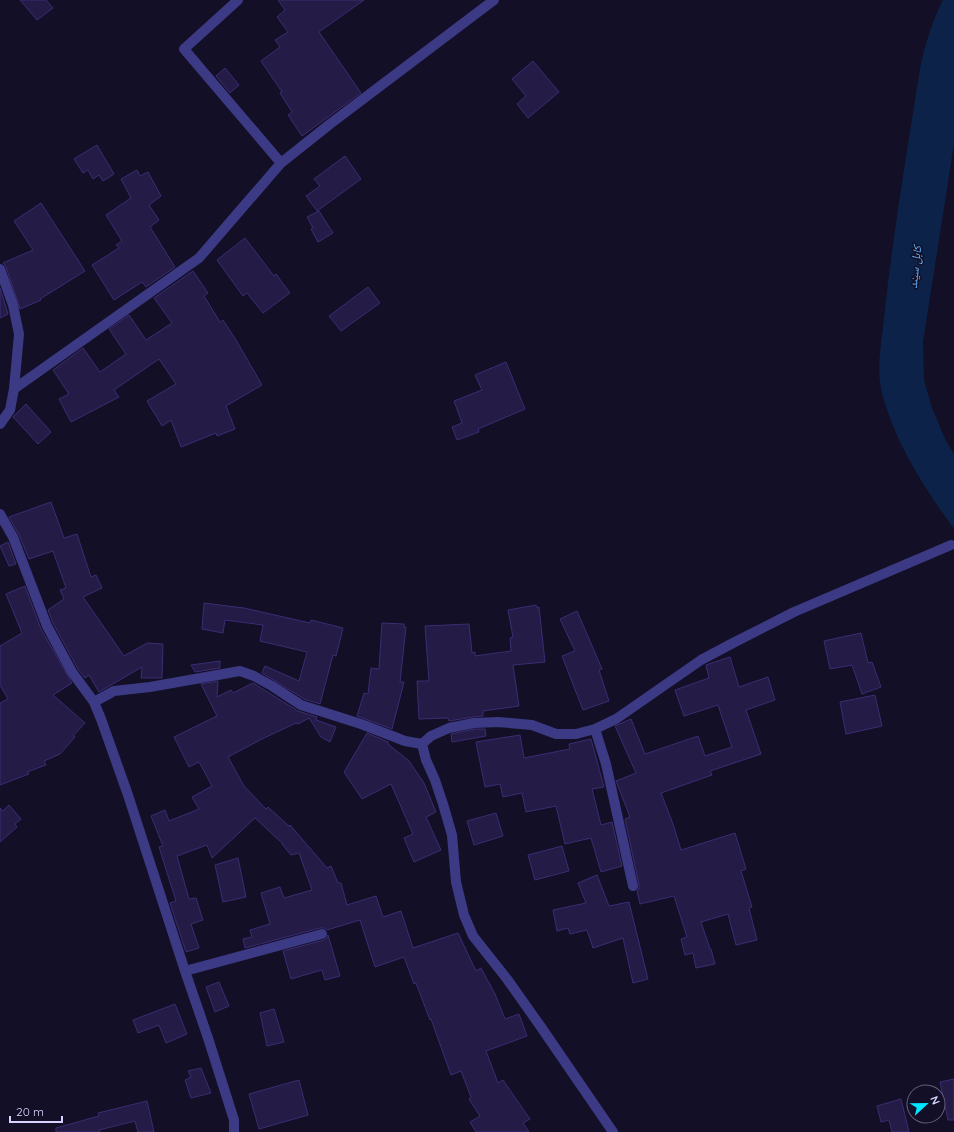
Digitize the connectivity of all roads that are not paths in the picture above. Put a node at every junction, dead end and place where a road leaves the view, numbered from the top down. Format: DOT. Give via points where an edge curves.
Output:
graph roads {
  1 [pos="238,0"];
  2 [pos="494,0"];
  3 [pos="281,163"];
  4 [pos="0,269"];
  5 [pos="14,389"];
  6 [pos="0,424"];
  7 [pos="0,514"];
  8 [pos="951,546"];
  9 [pos="94,702"];
  10 [pos="594,729"];
  11 [pos="422,744"];
  12 [pos="633,886"];
  13 [pos="322,934"];
  14 [pos="184,971"];
  15 [pos="234,1132"];
  16 [pos="613,1132"];
  1 -- 3 [label="street" via="184,49"];
  2 -- 3 [label="street"];
  3 -- 5 [label="street" via="199,258"];
  4 -- 5 [label="street" via="13,305 19,334"];
  5 -- 6 [label="street" via="10,410"];
  7 -- 9 [label="street" via="13,537 47,626 72,672"];
  8 -- 10 [label="street" via="794,612 739,640 701,660 616,719"];
  9 -- 11 [label="street" via="114,691 240,671 272,686 301,706 361,724 405,741"];
  9 -- 14 [label="street" via="128,795"];
  10 -- 11 [label="street" via="576,734 556,734 532,725 474,723 450,728 430,736"];
  10 -- 12 [label="street" via="606,764"];
  11 -- 16 [label="street" via="452,835 456,882 464,915 473,936 507,979"];
  13 -- 14 [label="street"];
  14 -- 15 [label="street" via="234,1120"];
}
